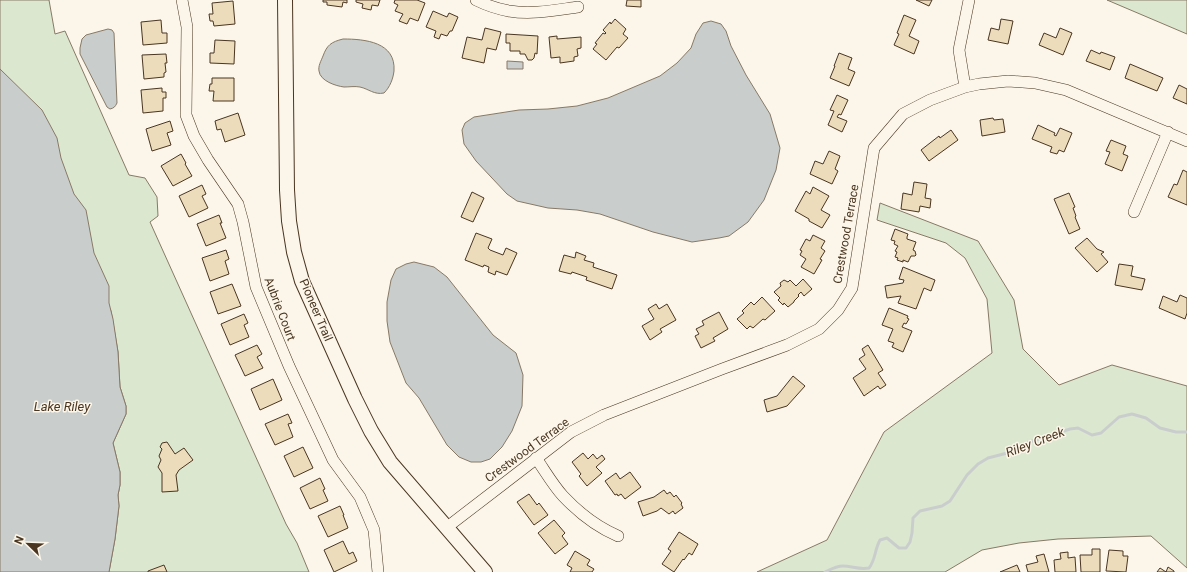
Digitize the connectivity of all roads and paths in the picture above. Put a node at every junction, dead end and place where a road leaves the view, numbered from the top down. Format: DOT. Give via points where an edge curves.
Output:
graph roads {
  1 [pos="182,0"];
  2 [pos="285,0"];
  3 [pos="476,0"];
  4 [pos="969,0"];
  5 [pos="578,7"];
  6 [pos="965,87"];
  7 [pos="1168,132"];
  8 [pos="1187,141"];
  9 [pos="1134,212"];
  10 [pos="536,458"];
  11 [pos="446,528"];
  12 [pos="618,536"];
  13 [pos="378,572"];
  14 [pos="485,572"];
  1 -- 13 [label="street, Aubrie Court" via="187,27 186,115 194,136 208,160 238,204 256,287 333,460 360,497 374,530"];
  2 -- 11 [label="main road, Pioneer Trail" via="289,221 302,281 371,431 390,462"];
  3 -- 5 [label="street" via="503,10 522,12"];
  4 -- 6 [label="street" via="959,50"];
  6 -- 7 [label="street, Crestwood Terrace" via="1008,81 1036,83 1066,90"];
  6 -- 10 [label="street, Crestwood Terrace" via="930,100 903,114 874,148 852,288 838,310 819,329 788,345 604,415 571,432"];
  7 -- 8 [label="street, Crestwood Terrace"];
  7 -- 9 [label="street"];
  10 -- 11 [label="street, Crestwood Terrace"];
  10 -- 12 [label="street" via="563,496 585,517"];
  11 -- 14 [label="main road, Pioneer Trail"];
}
